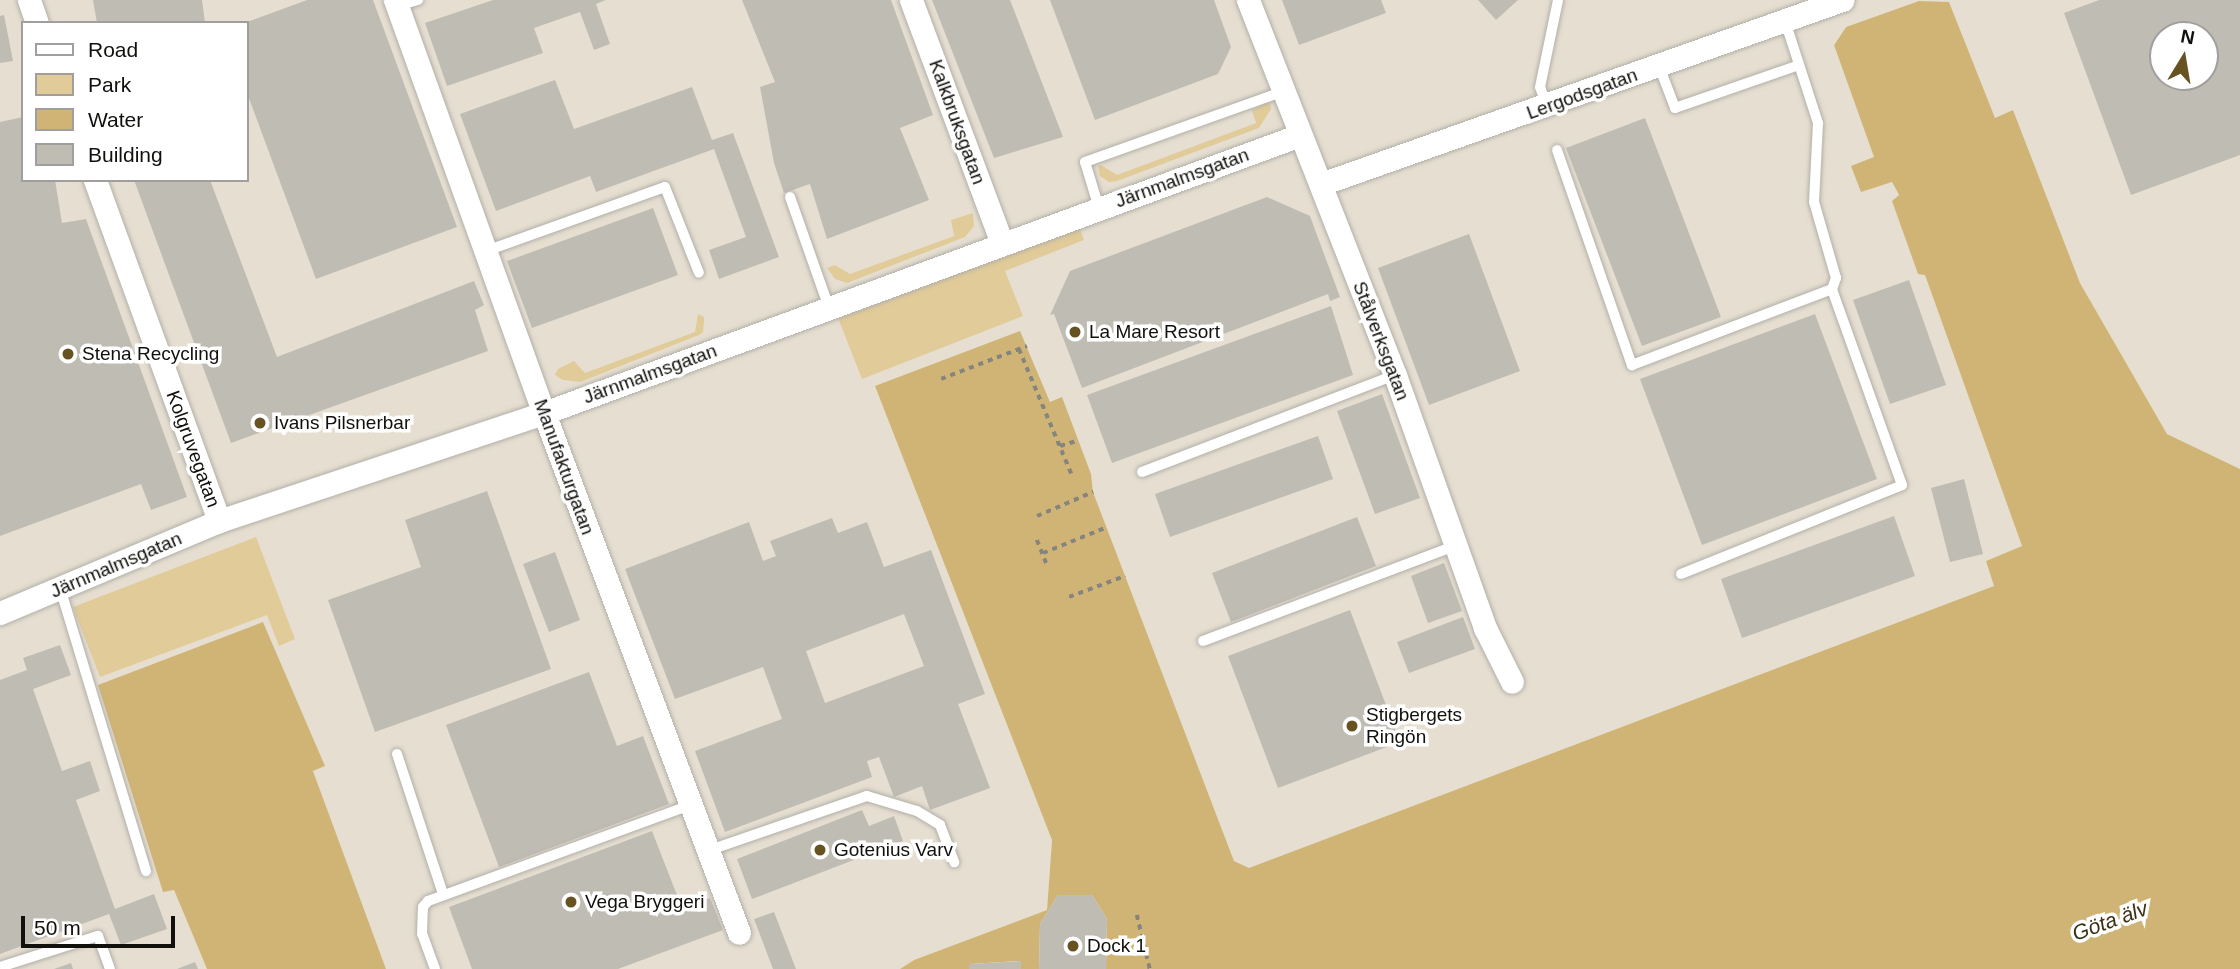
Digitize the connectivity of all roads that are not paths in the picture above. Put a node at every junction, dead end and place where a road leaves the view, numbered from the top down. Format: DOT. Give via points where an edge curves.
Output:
graph roads {
  1 [pos="29,0"];
  2 [pos="911,0"];
  3 [pos="1248,0"];
  4 [pos="1558,0"];
  5 [pos="1842,0"];
  6 [pos="403,2"];
  7 [pos="36,21"];
  8 [pos="1785,21"];
  9 [pos="1798,65"];
  10 [pos="1660,66"];
  11 [pos="1282,92"];
  12 [pos="1547,107"];
  13 [pos="1300,135"];
  14 [pos="1557,150"];
  15 [pos="96,182"];
  16 [pos="1321,184"];
  17 [pos="789,197"];
  18 [pos="1099,208"];
  19 [pos="1002,243"];
  20 [pos="486,251"];
  21 [pos="699,273"];
  22 [pos="1832,289"];
  23 [pos="829,308"];
  24 [pos="1395,374"];
  25 [pos="544,413"];
  26 [pos="1142,472"];
  27 [pos="219,521"];
  28 [pos="1454,546"];
  29 [pos="1681,574"];
  30 [pos="60,588"];
  31 [pos="0,614"];
  32 [pos="1203,641"];
  33 [pos="1512,682"];
  34 [pos="397,754"];
  35 [pos="690,805"];
  36 [pos="707,852"];
  37 [pos="954,862"];
  38 [pos="146,871"];
  39 [pos="443,894"];
  40 [pos="739,933"];
  41 [pos="0,967"];
  42 [pos="110,969"];
  43 [pos="435,969"];
  1 -- 7 [label="street"];
  2 -- 19 [label="street, Kalkbruksgatan"];
  3 -- 11 [label="street, Stålverksgatan"];
  4 -- 12 [label="lane" via="1540,87"];
  5 -- 8 [label="street, Lergodsgatan"];
  6 -- 20 [label="street, Manufakturgatan"];
  8 -- 9 [label="lane"];
  8 -- 10 [label="street, Lergodsgatan"];
  9 -- 10 [label="lane" via="1675,108"];
  9 -- 22 [label="lane" via="1818,123 1814,202 1836,278"];
  10 -- 12 [label="street, Lergodsgatan"];
  11 -- 13 [label="street, Stålverksgatan"];
  11 -- 18 [label="lane" via="1085,162"];
  12 -- 16 [label="street, Lergodsgatan"];
  13 -- 16 [label="street, Stålverksgatan"];
  13 -- 18 [label="street, Järnmalmsgatan"];
  14 -- 22 [label="lane" via="1632,365"];
  15 -- 27 [label="street, Kolgruvegatan"];
  16 -- 24 [label="street, Stålverksgatan"];
  17 -- 23 [label="lane"];
  18 -- 19 [label="street, Järnmalmsgatan"];
  19 -- 23 [label="street, Järnmalmsgatan"];
  20 -- 21 [label="lane" via="665,187"];
  20 -- 25 [label="street, Manufakturgatan"];
  22 -- 29 [label="lane" via="1902,485"];
  23 -- 25 [label="street, Järnmalmsgatan"];
  24 -- 26 [label="lane"];
  24 -- 28 [label="street, Stålverksgatan"];
  25 -- 27 [label="street, Järnmalmsgatan"];
  25 -- 35 [label="street, Manufakturgatan"];
  27 -- 30 [label="street, Järnmalmsgatan"];
  28 -- 32 [label="lane"];
  28 -- 33 [label="street, Stålverksgatan" via="1485,628"];
  30 -- 31 [label="street, Järnmalmsgatan"];
  30 -- 38 [label="lane"];
  34 -- 39 [label="lane"];
  35 -- 36 [label="street, Manufakturgatan"];
  35 -- 39 [label="lane"];
  36 -- 37 [label="lane" via="867,796 918,811 940,825"];
  36 -- 40 [label="street, Manufakturgatan"];
  39 -- 43 [label="lane" via="428,901 421,919"];
  41 -- 42 [label="lane" via="98,936"];
}
